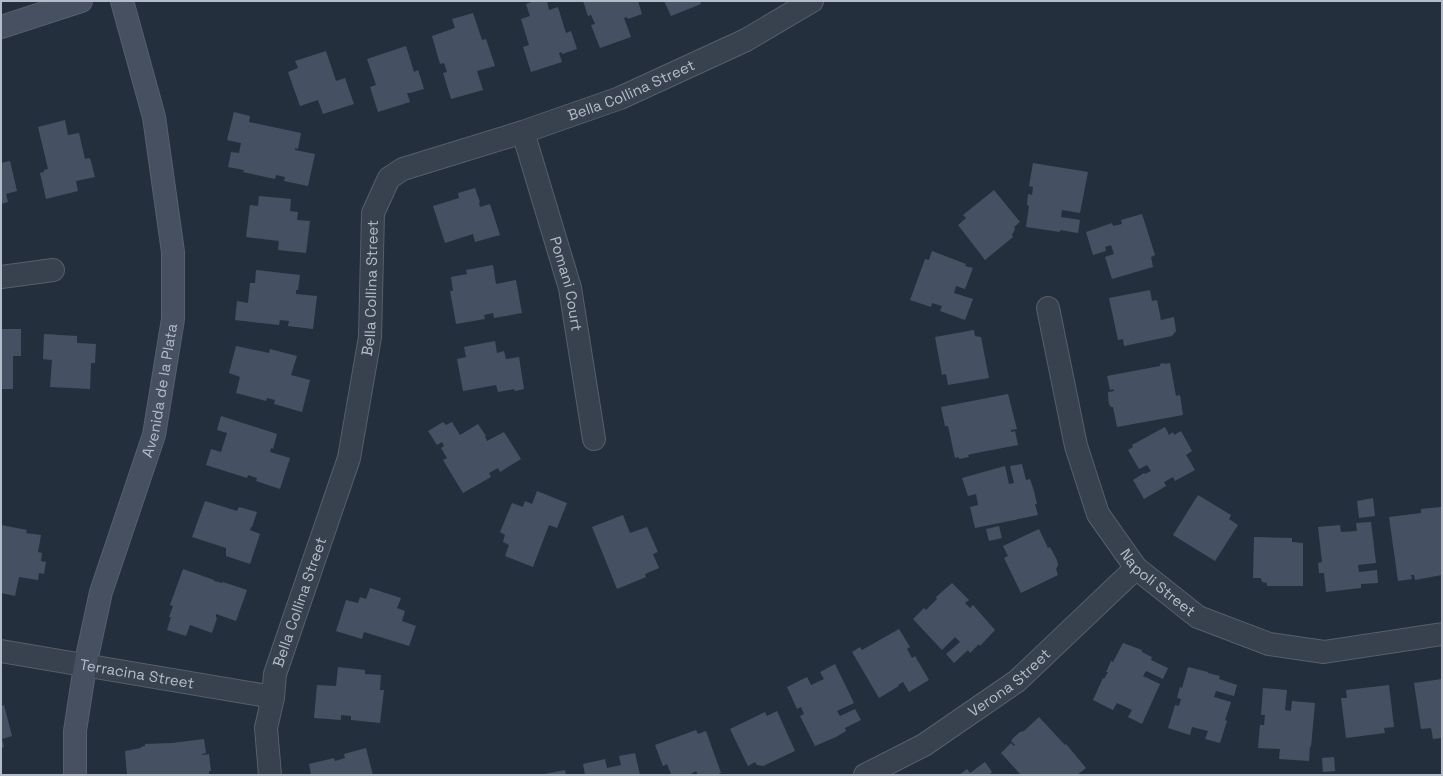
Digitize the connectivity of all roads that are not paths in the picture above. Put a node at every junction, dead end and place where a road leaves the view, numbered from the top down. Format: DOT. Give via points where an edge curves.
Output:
graph roads {
  1 [pos="81,1"];
  2 [pos="122,1"];
  3 [pos="812,1"];
  4 [pos="1,27"];
  5 [pos="523,132"];
  6 [pos="53,270"];
  7 [pos="1,277"];
  8 [pos="1048,308"];
  9 [pos="594,439"];
  10 [pos="1136,568"];
  11 [pos="1442,634"];
  12 [pos="1,651"];
  13 [pos="85,666"];
  14 [pos="273,697"];
  15 [pos="75,775"];
  16 [pos="270,775"];
  17 [pos="865,775"];
  1 -- 4 [label="street"];
  2 -- 13 [label="street, Avenida de la Plata" via="154,117 173,252 173,319 154,435 102,592"];
  3 -- 5 [label="street, Bella Collina Street" via="746,40 620,98"];
  5 -- 9 [label="street, Pomani Court" via="570,288"];
  5 -- 14 [label="street, Bella Collina Street" via="404,169 389,178 373,213 370,337 349,458 275,674"];
  6 -- 7 [label="street"];
  8 -- 10 [label="street, Napoli Street" via="1076,446 1098,514"];
  10 -- 11 [label="street, Napoli Street" via="1198,617 1269,644 1324,652"];
  10 -- 17 [label="street, Verona Street" via="1017,681 924,745"];
  12 -- 13 [label="street, Terracina Street"];
  13 -- 14 [label="street, Terracina Street"];
  13 -- 15 [label="street, Avenida de la Plata" via="75,730"];
  14 -- 16 [label="street, Bella Collina Street" via="266,728"];
}
